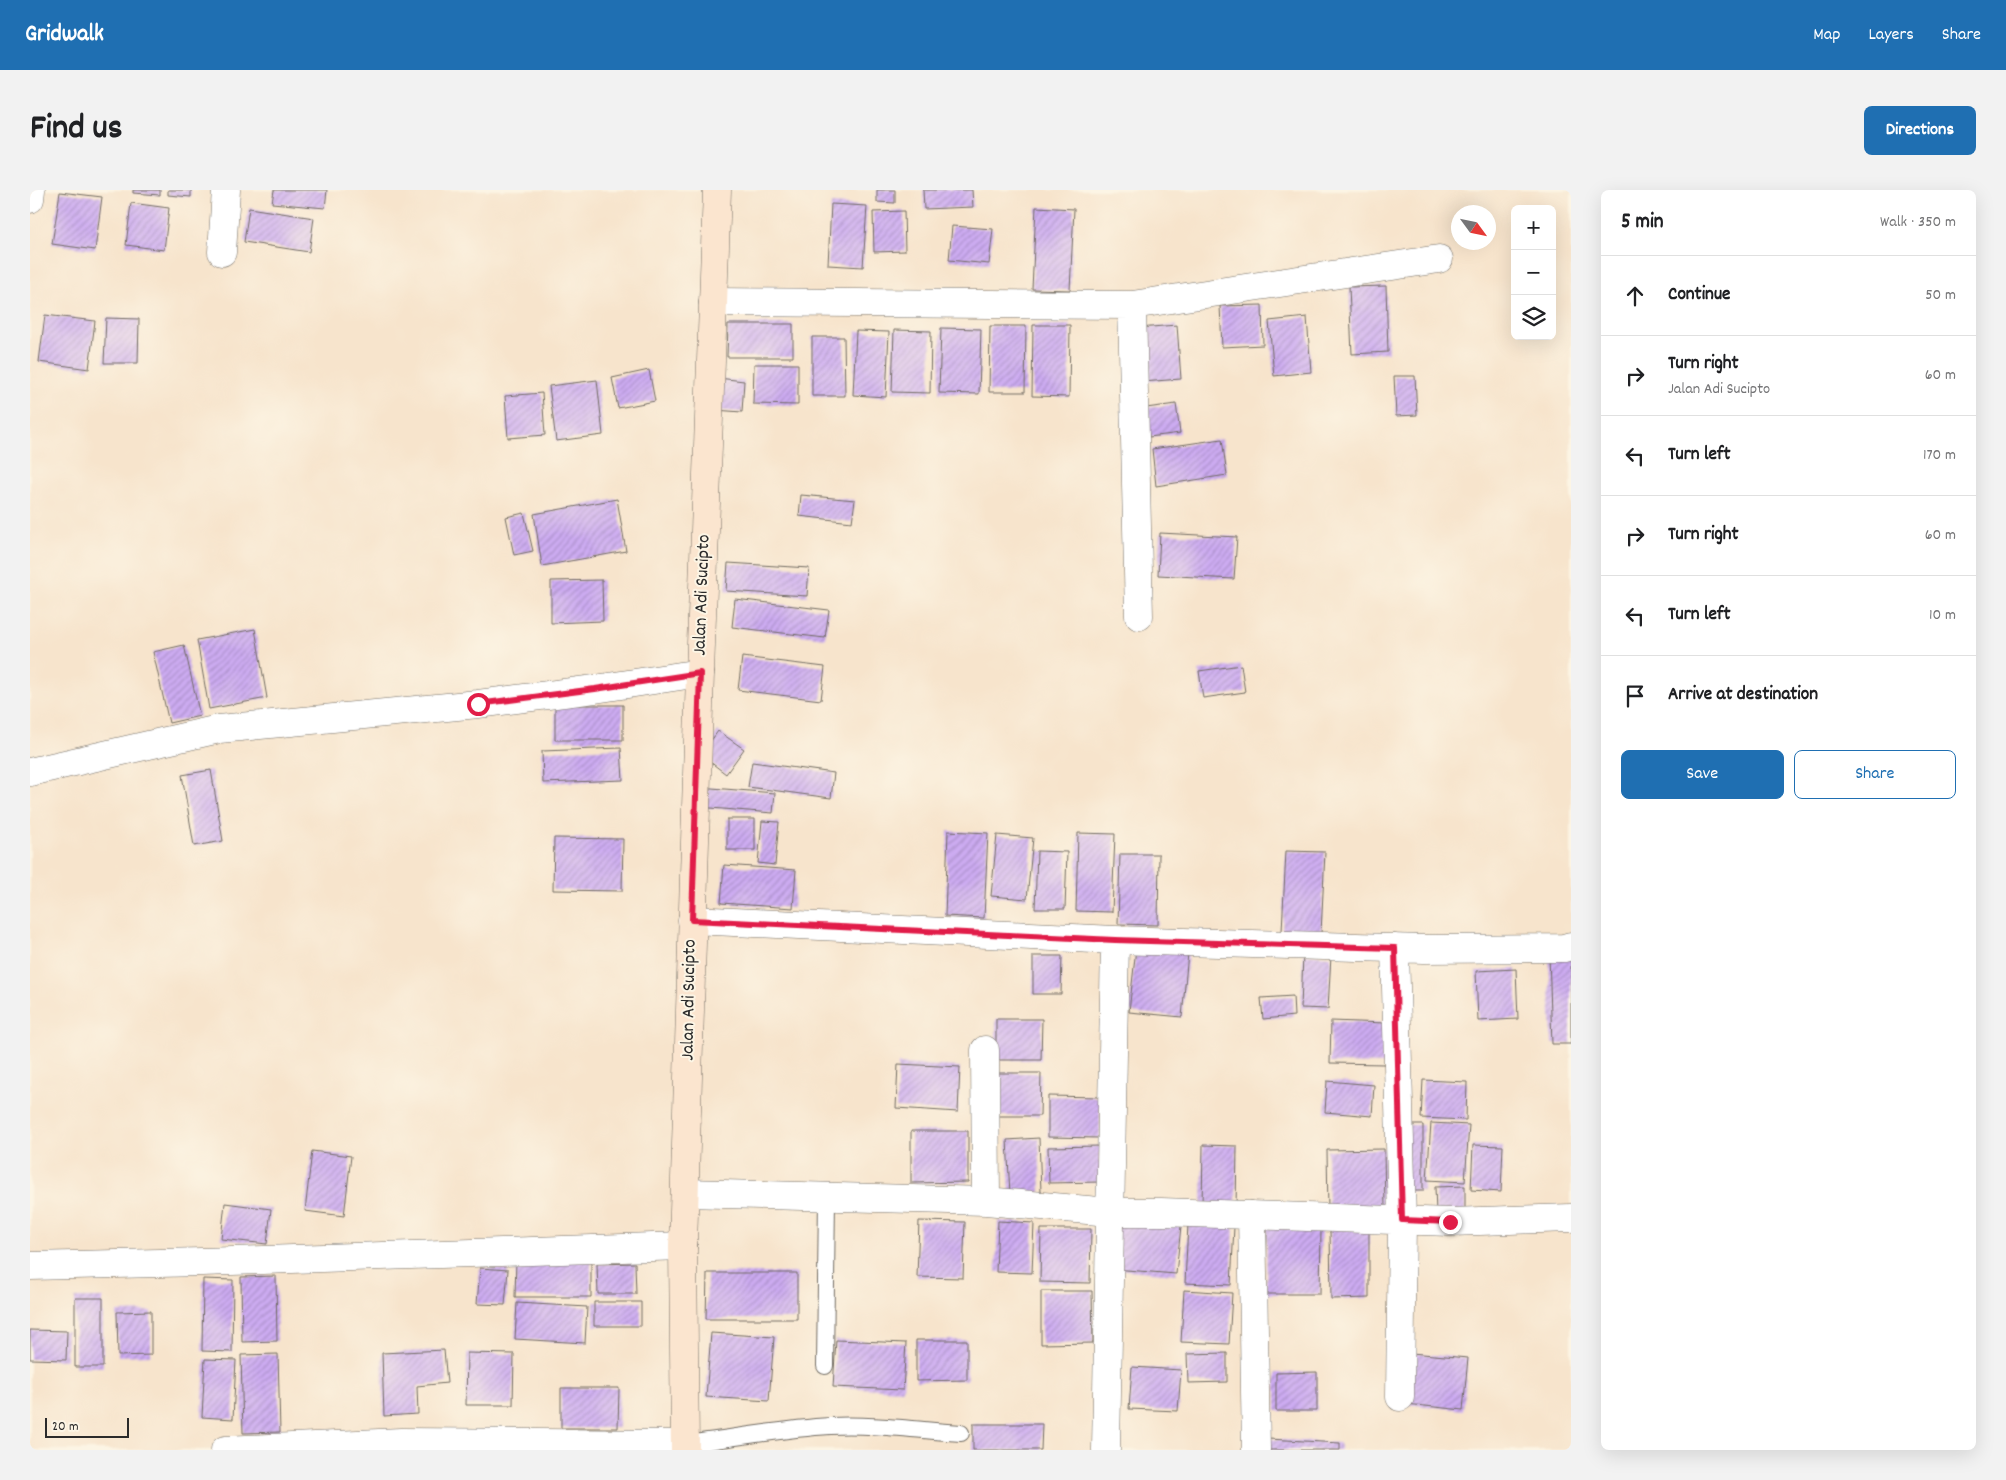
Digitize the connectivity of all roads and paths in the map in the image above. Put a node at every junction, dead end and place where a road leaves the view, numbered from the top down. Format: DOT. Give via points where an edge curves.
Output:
graph roads {
  1 [pos="31,190"];
  2 [pos="226,190"];
  3 [pos="717,190"];
  4 [pos="30,199"];
  5 [pos="222,252"];
  6 [pos="1439,259"];
  7 [pos="714,302"];
  8 [pos="1132,305"];
  9 [pos="1139,616"];
  10 [pos="700,673"];
  11 [pos="30,772"];
  12 [pos="692,920"];
  13 [pos="1115,940"];
  14 [pos="1571,946"];
  15 [pos="1395,948"];
  16 [pos="985,1050"];
  17 [pos="686,1193"];
  18 [pos="827,1197"];
  19 [pos="986,1200"];
  20 [pos="1110,1212"];
  21 [pos="1252,1215"];
  22 [pos="1571,1218"];
  23 [pos="1402,1220"];
  24 [pos="683,1246"];
  25 [pos="30,1266"];
  26 [pos="825,1366"];
  27 [pos="1400,1397"];
  28 [pos="961,1433"];
  29 [pos="685,1447"];
  30 [pos="225,1450"];
  31 [pos="1106,1450"];
  32 [pos="1256,1450"];
  1 -- 4 [label="street"];
  2 -- 5 [label="street"];
  3 -- 7 [label="street, Jalan Adi Sucipto"];
  6 -- 8 [label="street"];
  7 -- 8 [label="street"];
  7 -- 10 [label="street, Jalan Adi Sucipto"];
  8 -- 9 [label="street"];
  10 -- 11 [label="street" via="478,704 219,729"];
  10 -- 12 [label="street, Jalan Adi Sucipto"];
  12 -- 13 [label="street"];
  12 -- 17 [label="street, Jalan Adi Sucipto"];
  13 -- 15 [label="street"];
  13 -- 20 [label="street"];
  14 -- 15 [label="street"];
  15 -- 23 [label="street"];
  16 -- 19 [label="street"];
  17 -- 18 [label="street"];
  17 -- 24 [label="street, Jalan Adi Sucipto"];
  18 -- 19 [label="street"];
  18 -- 26 [label="lane"];
  19 -- 20 [label="street"];
  20 -- 21 [label="street"];
  20 -- 31 [label="street"];
  21 -- 23 [label="street"];
  21 -- 32 [label="street"];
  22 -- 23 [label="street" via="1450,1222"];
  23 -- 27 [label="street"];
  24 -- 25 [label="street"];
  24 -- 29 [label="street, Jalan Adi Sucipto"];
  28 -- 29 [label="lane" via="832,1426 776,1431"];
  29 -- 30 [label="street" via="401,1442"];
}
